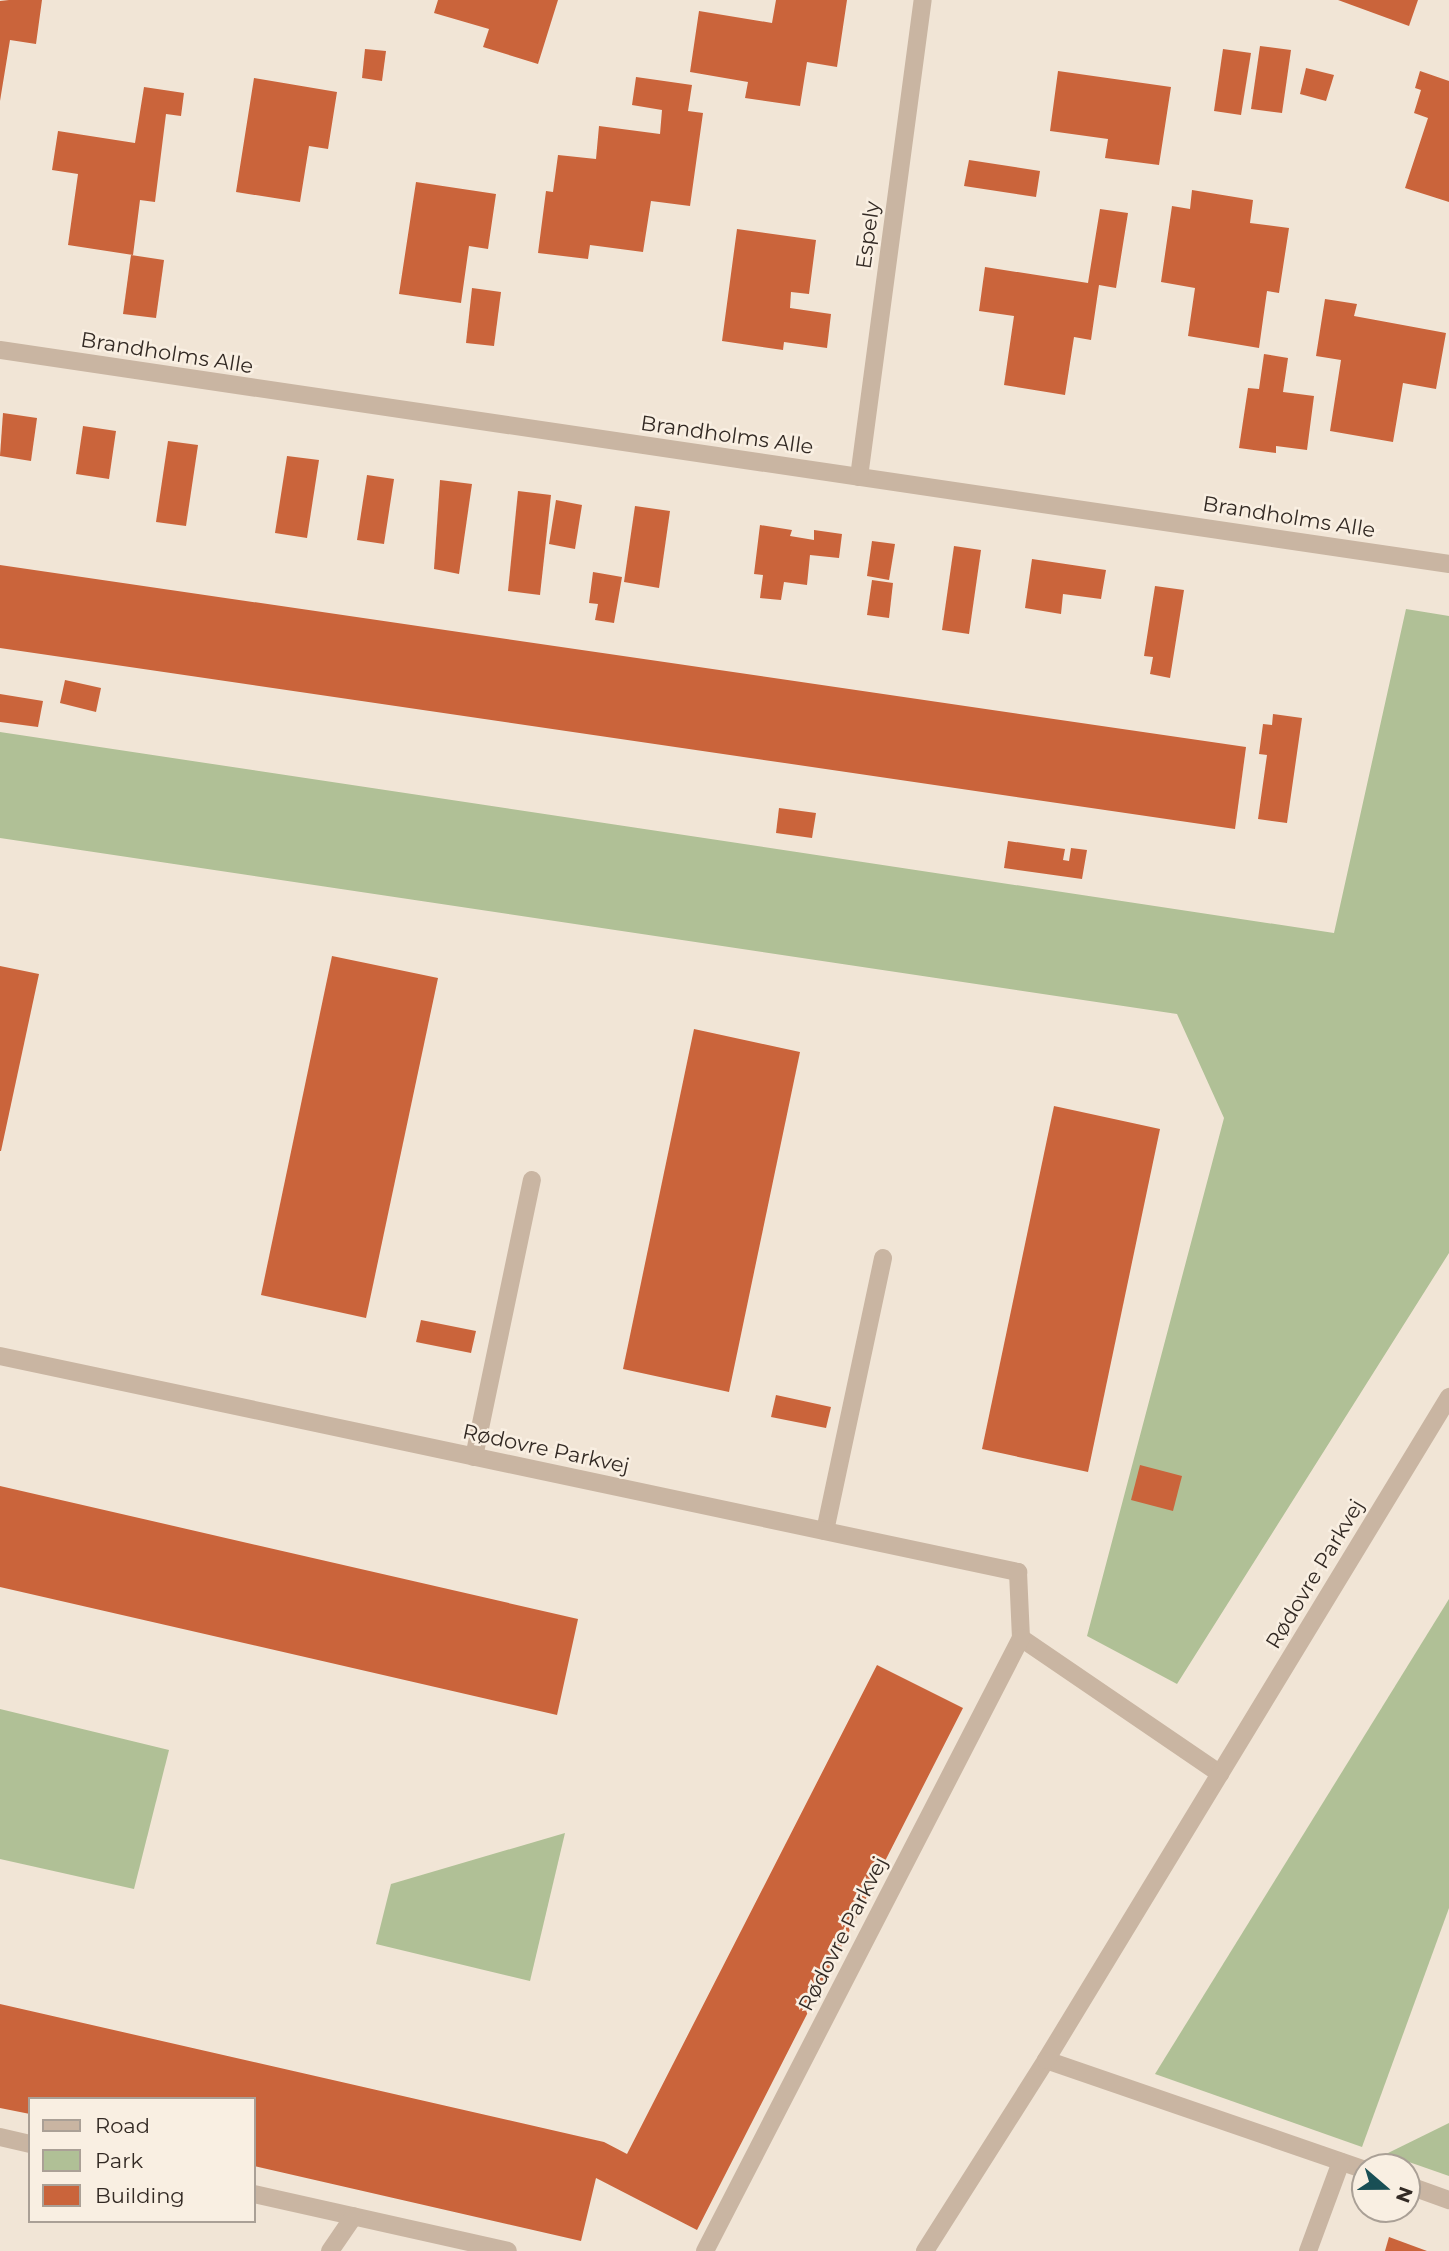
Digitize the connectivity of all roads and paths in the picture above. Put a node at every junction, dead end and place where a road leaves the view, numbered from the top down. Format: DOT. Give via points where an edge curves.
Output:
graph roads {
  1 [pos="923,0"];
  2 [pos="0,350"];
  3 [pos="859,477"];
  4 [pos="1449,564"];
  5 [pos="532,1180"];
  6 [pos="883,1258"];
  7 [pos="0,1356"];
  8 [pos="1449,1397"];
  9 [pos="474,1457"];
  10 [pos="825,1531"];
  11 [pos="1021,1638"];
  12 [pos="1220,1774"];
  13 [pos="1045,2060"];
  14 [pos="0,2137"];
  15 [pos="28,2144"];
  16 [pos="1341,2162"];
  17 [pos="1351,2165"];
  18 [pos="1421,2190"];
  19 [pos="256,2194"];
  20 [pos="1449,2200"];
  21 [pos="354,2216"];
  22 [pos="330,2251"];
  23 [pos="508,2251"];
  24 [pos="705,2251"];
  25 [pos="925,2251"];
  26 [pos="1308,2251"];
  1 -- 3 [label="street, Espely"];
  2 -- 3 [label="street, Brandholms Alle"];
  3 -- 4 [label="street, Brandholms Alle"];
  5 -- 9 [label="street"];
  6 -- 10 [label="street"];
  7 -- 9 [label="street, Rødovre Parkvej"];
  8 -- 12 [label="street, Rødovre Parkvej"];
  9 -- 10 [label="street, Rødovre Parkvej"];
  10 -- 11 [label="street, Rødovre Parkvej" via="1018,1572"];
  11 -- 12 [label="street"];
  11 -- 24 [label="street, Rødovre Parkvej"];
  12 -- 13 [label="street, Rødovre Parkvej"];
  13 -- 16 [label="street"];
  13 -- 25 [label="street, Rødovre Parkvej"];
  14 -- 15 [label="street"];
  16 -- 17 [label="street"];
  16 -- 26 [label="street"];
  18 -- 20 [label="street"];
  19 -- 21 [label="street"];
  21 -- 22 [label="street"];
  21 -- 23 [label="street"];
}
